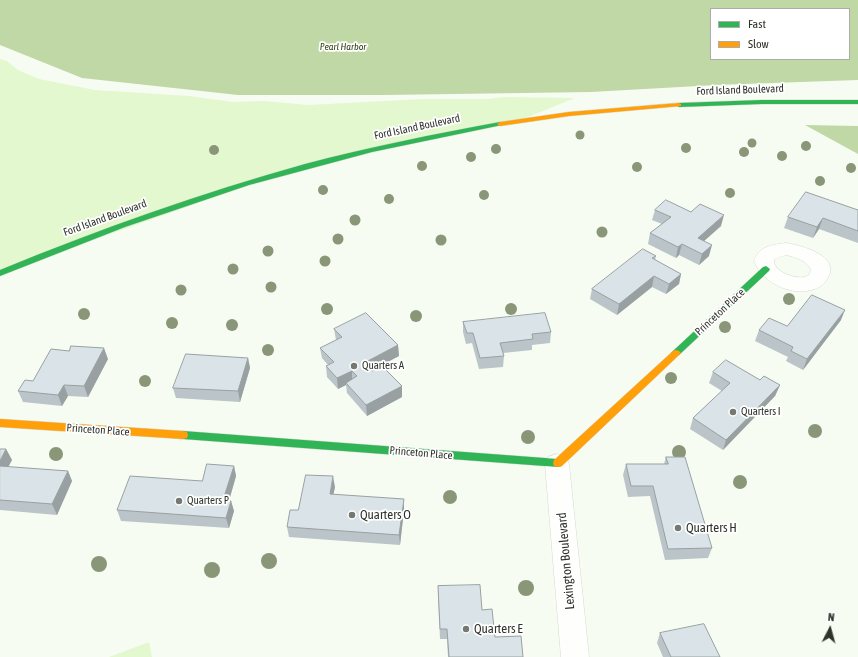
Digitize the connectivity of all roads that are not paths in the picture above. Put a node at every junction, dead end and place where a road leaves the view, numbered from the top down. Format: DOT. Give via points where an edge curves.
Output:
graph roads {
  1 [pos="858,102"];
  2 [pos="766,270"];
  3 [pos="0,273"];
  4 [pos="0,423"];
  5 [pos="557,464"];
  6 [pos="575,657"];
  1 -- 3 [label="street, Ford Island Boulevard" via="721,102 616,109 520,121 418,139 297,168 216,191 62,247"];
  2 -- 5 [label="street, Princeton Place"];
  4 -- 5 [label="street, Princeton Place"];
  5 -- 6 [label="street, Lexington Boulevard"];
}
